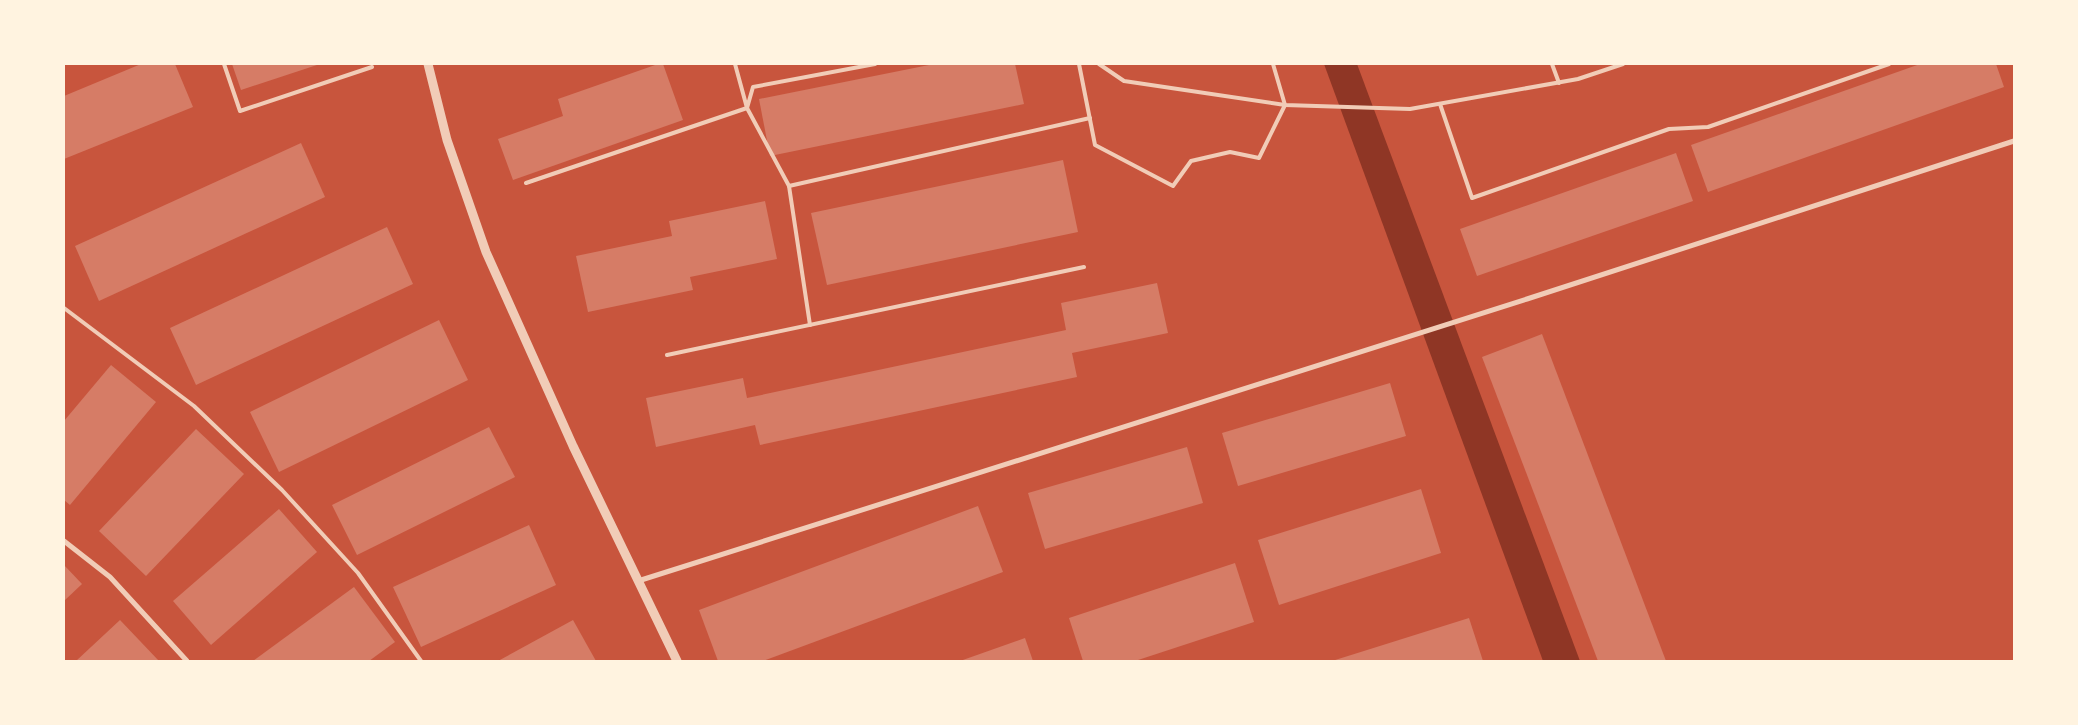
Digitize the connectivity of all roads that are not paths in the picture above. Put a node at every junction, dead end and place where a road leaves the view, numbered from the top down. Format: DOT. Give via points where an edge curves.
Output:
graph roads {
  1 [pos="224,64"];
  2 [pos="428,64"];
  3 [pos="735,64"];
  4 [pos="875,64"];
  5 [pos="1079,64"];
  6 [pos="1100,64"];
  7 [pos="1273,64"];
  8 [pos="1552,64"];
  9 [pos="1623,64"];
  10 [pos="1889,64"];
  11 [pos="372,67"];
  12 [pos="1558,83"];
  13 [pos="1440,104"];
  14 [pos="1285,105"];
  15 [pos="747,108"];
  16 [pos="1090,118"];
  17 [pos="2014,141"];
  18 [pos="526,182"];
  19 [pos="789,186"];
  20 [pos="1084,267"];
  21 [pos="64,308"];
  22 [pos="810,325"];
  23 [pos="667,355"];
  24 [pos="64,541"];
  25 [pos="638,581"];
  26 [pos="187,661"];
  27 [pos="421,661"];
  28 [pos="677,661"];
  1 -- 11 [label="lane" via="240,111"];
  2 -- 25 [label="street" via="447,140 486,252"];
  3 -- 15 [label="lane"];
  4 -- 15 [label="lane" via="753,87"];
  5 -- 16 [label="lane"];
  6 -- 14 [label="lane" via="1124,81"];
  7 -- 14 [label="lane"];
  8 -- 12 [label="lane"];
  9 -- 12 [label="lane" via="1578,80"];
  10 -- 13 [label="lane" via="1708,127 1669,129 1472,198"];
  12 -- 13 [label="lane"];
  13 -- 14 [label="lane" via="1410,109"];
  14 -- 16 [label="lane" via="1259,158 1230,152 1191,160 1173,186 1095,145"];
  15 -- 18 [label="lane"];
  15 -- 19 [label="lane"];
  16 -- 19 [label="lane"];
  17 -- 25 [label="street"];
  19 -- 22 [label="lane"];
  20 -- 22 [label="lane"];
  21 -- 27 [label="lane" via="194,406 282,490 358,573"];
  22 -- 23 [label="lane"];
  24 -- 26 [label="street" via="110,577"];
  25 -- 28 [label="street"];
}
